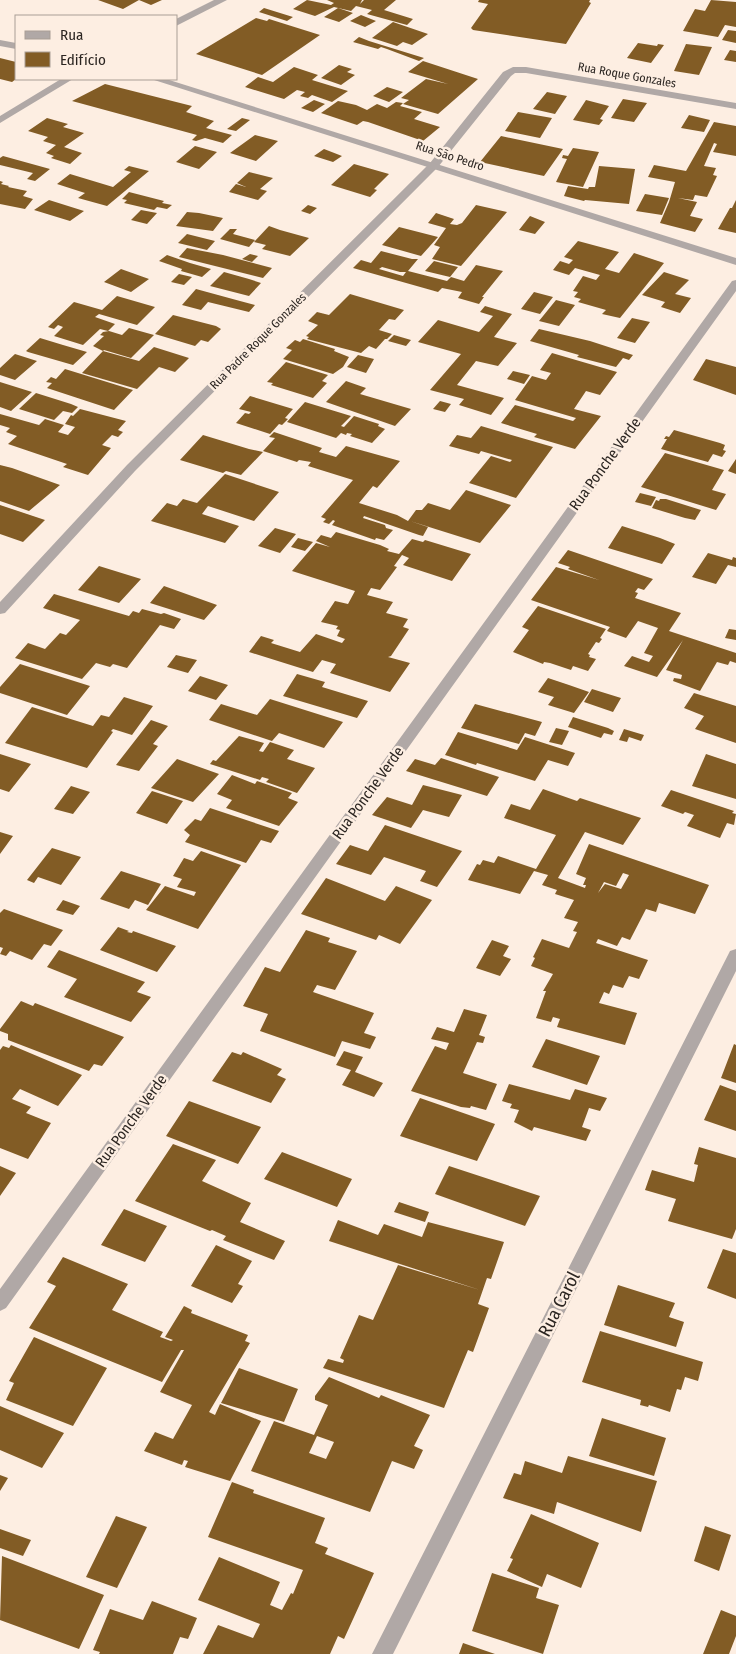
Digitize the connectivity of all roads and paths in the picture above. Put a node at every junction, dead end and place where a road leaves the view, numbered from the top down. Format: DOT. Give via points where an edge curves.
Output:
graph roads {
  1 [pos="222,0"];
  2 [pos="178,22"];
  3 [pos="0,43"];
  4 [pos="15,46"];
  5 [pos="513,70"];
  6 [pos="66,80"];
  7 [pos="159,80"];
  8 [pos="736,106"];
  9 [pos="0,120"];
  10 [pos="434,165"];
  11 [pos="736,262"];
  12 [pos="736,282"];
  13 [pos="0,610"];
  14 [pos="736,955"];
  15 [pos="0,1303"];
  16 [pos="382,1654"];
  1 -- 2 [label="street"];
  3 -- 4 [label="street"];
  5 -- 8 [label="street, Rua Roque Gonzales"];
  5 -- 10 [label="street, Rua Padre Roque Gonzales"];
  6 -- 9 [label="street"];
  7 -- 10 [label="street, Rua São Pedro"];
  10 -- 11 [label="street, Rua São Pedro"];
  10 -- 13 [label="street, Rua Padre Roque Gonzales" via="131,468"];
  12 -- 15 [label="street, Rua Ponche Verde"];
  14 -- 16 [label="street, Rua Carol"];
}
